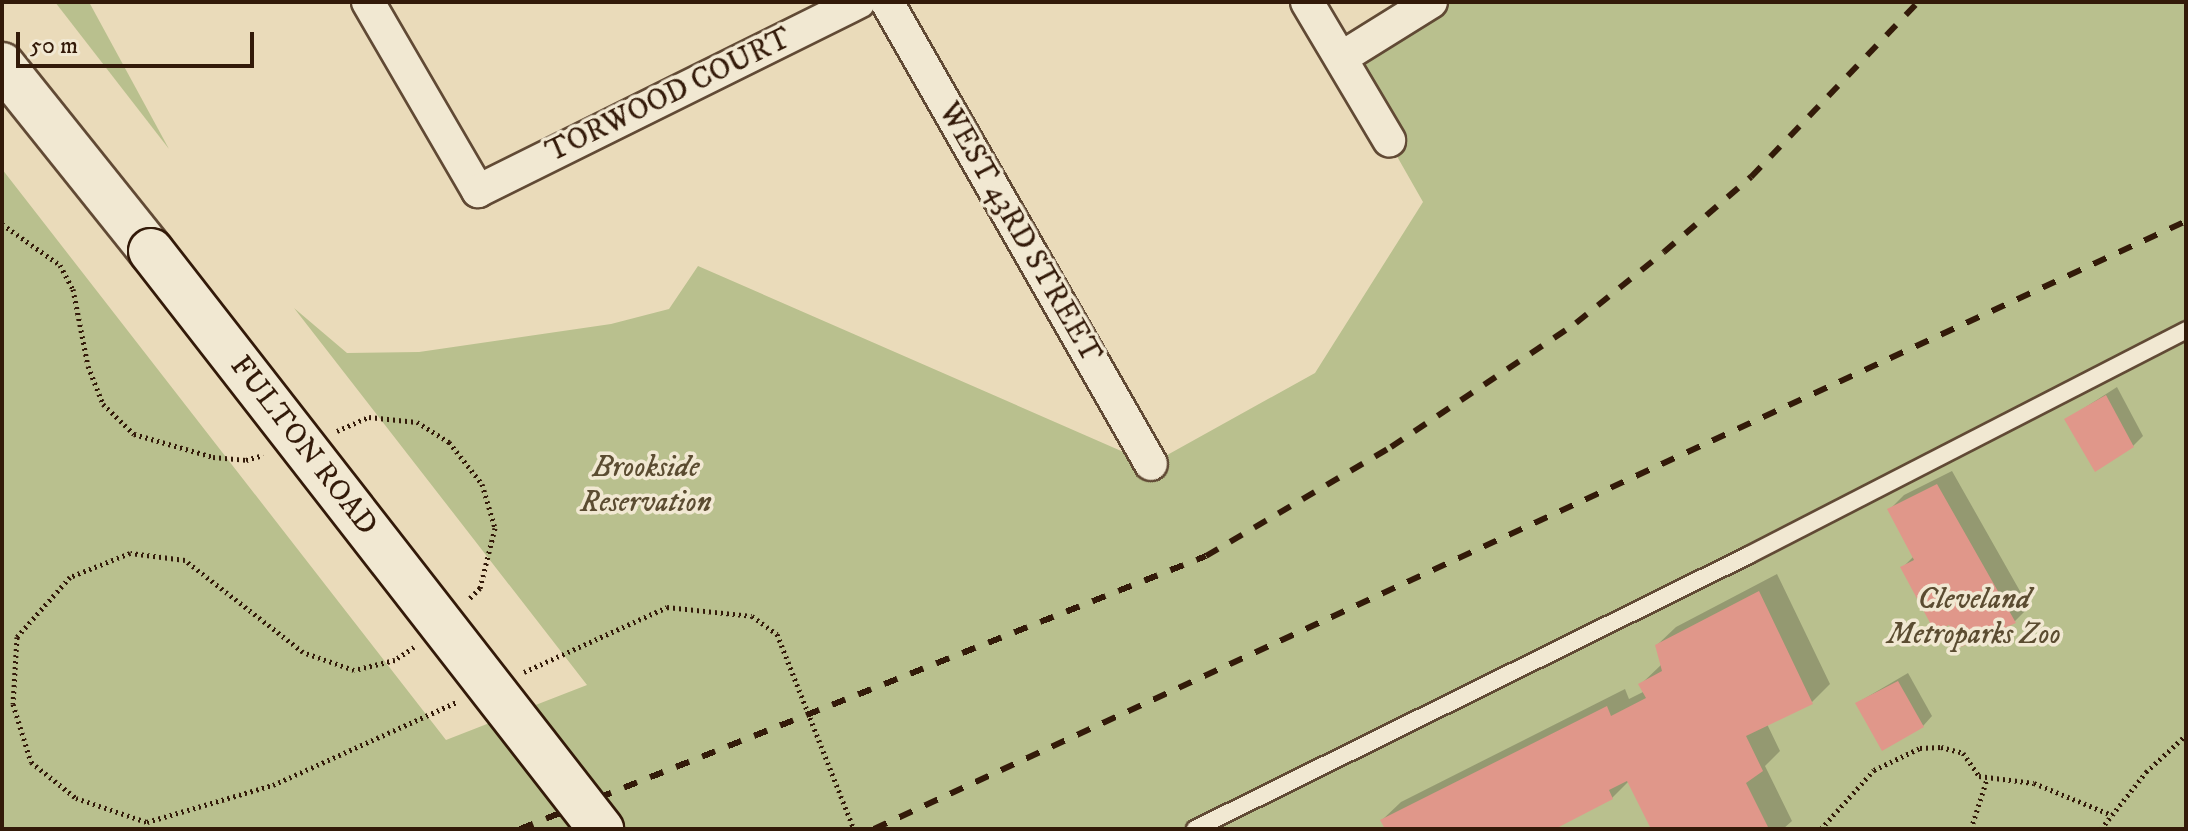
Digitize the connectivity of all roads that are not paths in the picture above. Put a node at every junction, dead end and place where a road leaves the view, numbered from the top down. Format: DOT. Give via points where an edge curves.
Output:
graph roads {
  1 [pos="368,2"];
  2 [pos="859,2"];
  3 [pos="887,2"];
  4 [pos="1307,2"];
  5 [pos="1431,2"];
  6 [pos="1341,58"];
  7 [pos="2,65"];
  8 [pos="1389,140"];
  9 [pos="2186,330"];
  10 [pos="1151,464"];
  11 [pos="601,829"];
  12 [pos="1195,829"];
  1 -- 2 [label="street, TORWOOD COURT" via="478,191"];
  3 -- 10 [label="street, WEST 43RD STREET"];
  4 -- 6 [label="street"];
  5 -- 6 [label="street"];
  6 -- 8 [label="street"];
  7 -- 11 [label="main road, FULTON ROAD, bridge"];
  9 -- 12 [label="lane" via="1749,555"];
}
